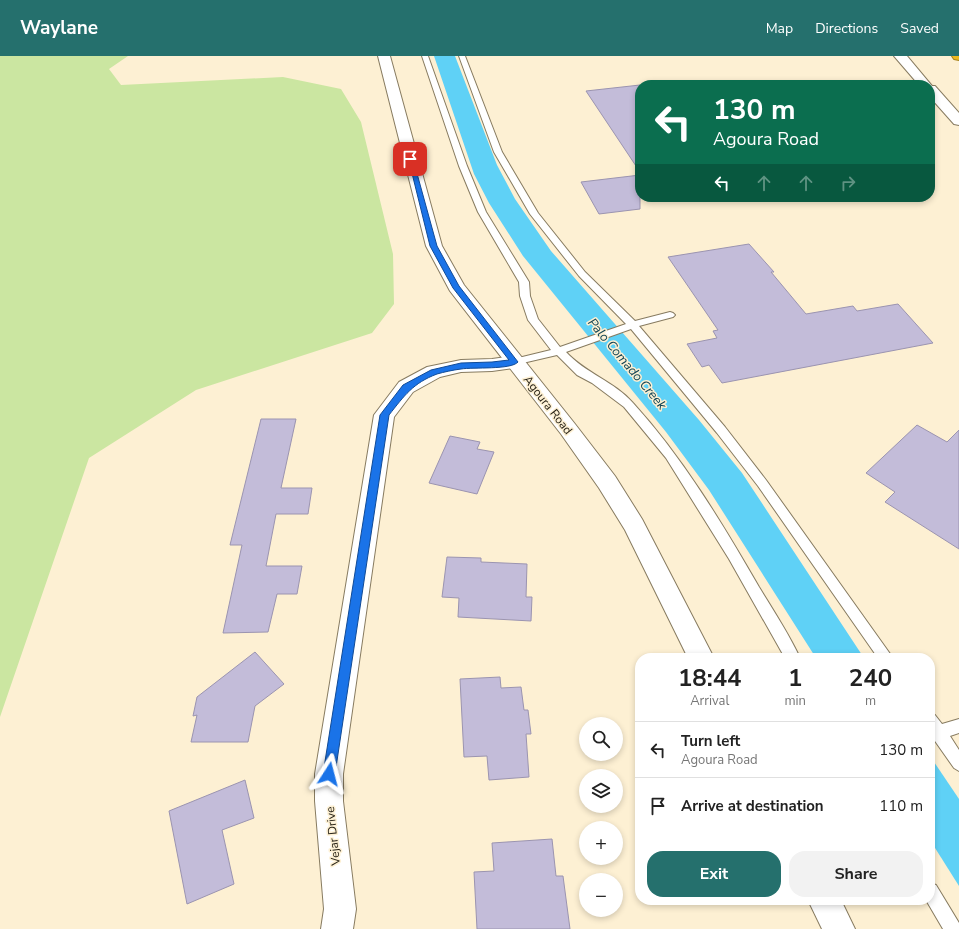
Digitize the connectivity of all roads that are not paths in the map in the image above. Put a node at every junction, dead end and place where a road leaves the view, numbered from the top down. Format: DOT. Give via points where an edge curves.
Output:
graph roads {
  1 [pos="384,56"];
  2 [pos="425,56"];
  3 [pos="462,56"];
  4 [pos="900,56"];
  5 [pos="922,80"];
  6 [pos="935,95"];
  7 [pos="959,121"];
  8 [pos="670,315"];
  9 [pos="629,327"];
  10 [pos="558,352"];
  11 [pos="514,362"];
  12 [pos="698,653"];
  13 [pos="790,653"];
  14 [pos="882,653"];
  15 [pos="959,726"];
  16 [pos="935,734"];
  17 [pos="935,735"];
  18 [pos="959,763"];
  19 [pos="935,899"];
  20 [pos="827,905"];
  21 [pos="337,929"];
  22 [pos="839,929"];
  23 [pos="953,929"];
  1 -- 11 [label="main road, Agoura Road" via="434,246 456,287"];
  2 -- 10 [label="lane" via="448,126 482,212 524,282 525,296 533,320"];
  3 -- 9 [label="lane" via="498,152 534,214"];
  4 -- 5 [label="main road"];
  6 -- 7 [label="main road"];
  8 -- 9 [label="lane"];
  9 -- 10 [label="lane"];
  9 -- 14 [label="lane" via="722,430 762,482"];
  10 -- 11 [label="lane"];
  10 -- 13 [label="lane" via="581,372 628,404 670,455 734,555"];
  11 -- 12 [label="main road, Agoura Road" via="607,482 634,525"];
  11 -- 21 [label="main road, Vejar Drive" via="461,366 434,372 406,387 384,415 329,774 329,801 340,909"];
  15 -- 16 [label="lane"];
  17 -- 18 [label="lane"];
  19 -- 23 [label="lane"];
  20 -- 22 [label="main road"];
}
